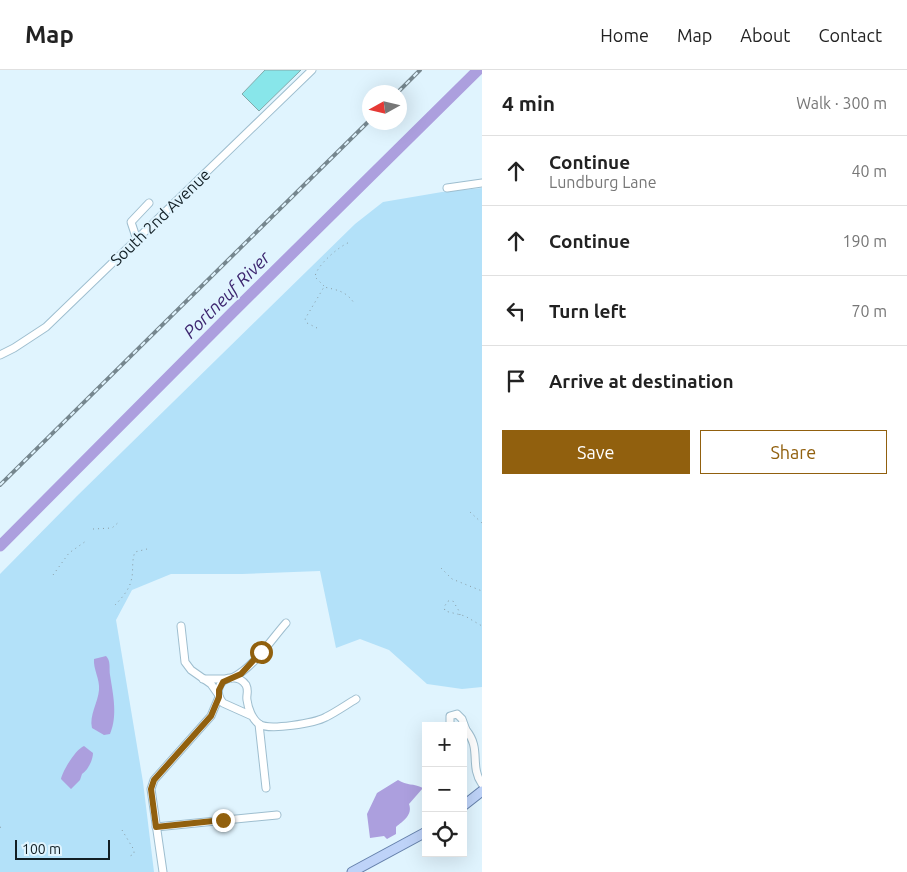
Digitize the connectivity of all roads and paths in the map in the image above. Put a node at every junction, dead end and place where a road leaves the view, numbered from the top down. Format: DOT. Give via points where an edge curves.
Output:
graph roads {
  1 [pos="312,70"];
  2 [pos="482,183"];
  3 [pos="447,188"];
  4 [pos="149,203"];
  5 [pos="136,240"];
  6 [pos="350,242"];
  7 [pos="324,287"];
  8 [pos="354,303"];
  9 [pos="317,328"];
  10 [pos="0,355"];
  11 [pos="470,512"];
  12 [pos="120,521"];
  13 [pos="482,523"];
  14 [pos="93,529"];
  15 [pos="86,541"];
  16 [pos="147,549"];
  17 [pos="441,568"];
  18 [pos="54,575"];
  19 [pos="482,590"];
  20 [pos="115,605"];
  21 [pos="460,615"];
  22 [pos="286,623"];
  23 [pos="180,626"];
  24 [pos="482,626"];
  25 [pos="249,666"];
  26 [pos="203,678"];
  27 [pos="230,678"];
  28 [pos="246,686"];
  29 [pos="219,696"];
  30 [pos="246,698"];
  31 [pos="356,699"];
  32 [pos="232,707"];
  33 [pos="211,716"];
  34 [pos="252,716"];
  35 [pos="450,722"];
  36 [pos="463,722"];
  37 [pos="259,724"];
  38 [pos="467,732"];
  39 [pos="482,784"];
  40 [pos="266,788"];
  41 [pos="482,791"];
  42 [pos="467,803"];
  43 [pos="277,815"];
  44 [pos="156,827"];
  45 [pos="122,830"];
  46 [pos="422,834"];
  47 [pos="130,856"];
  48 [pos="163,872"];
  49 [pos="352,872"];
  1 -- 5 [label="street, South 2nd Avenue"];
  2 -- 3 [label="street"];
  4 -- 5 [label="street" via="131,222"];
  5 -- 10 [label="street, South 2nd Avenue" via="46,327"];
  6 -- 7 [label="path" via="315,274"];
  7 -- 8 [label="path" via="346,293"];
  7 -- 9 [label="path" via="305,319"];
  11 -- 13 [label="path"];
  12 -- 14 [label="path" via="112,528"];
  15 -- 18 [label="path" via="69,553"];
  16 -- 20 [label="path" via="135,552 132,581"];
  17 -- 19 [label="path" via="452,579"];
  21 -- 21 [label="path" via="445,610 444,607 453,601"];
  21 -- 24 [label="path"];
  22 -- 25 [label="street"];
  23 -- 26 [label="street" via="184,662"];
  25 -- 27 [label="street"];
  25 -- 28 [label="street"];
  26 -- 27 [label="street"];
  26 -- 29 [label="street"];
  27 -- 28 [label="street" via="241,680"];
  27 -- 29 [label="street" via="220,685"];
  28 -- 30 [label="street"];
  29 -- 32 [label="street" via="223,703"];
  29 -- 33 [label="street"];
  30 -- 32 [label="street" via="241,705"];
  30 -- 34 [label="street"];
  31 -- 37 [label="street" via="312,722 268,727"];
  32 -- 33 [label="street"];
  32 -- 34 [label="street"];
  33 -- 44 [label="street" via="154,780 151,789"];
  34 -- 37 [label="street"];
  35 -- 36 [label="street" via="450,716 457,714"];
  37 -- 40 [label="street"];
  38 -- 39 [label="street" via="473,738 476,776"];
  41 -- 42 [label="main road"];
  43 -- 44 [label="street"];
  44 -- 48 [label="street"];
  45 -- 47 [label="path" via="134,850"];
  46 -- 49 [label="main road"];
}
